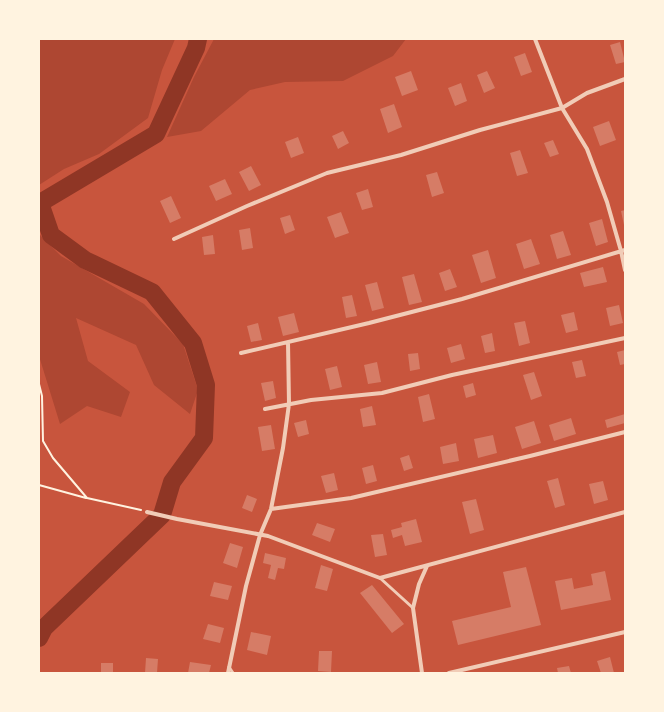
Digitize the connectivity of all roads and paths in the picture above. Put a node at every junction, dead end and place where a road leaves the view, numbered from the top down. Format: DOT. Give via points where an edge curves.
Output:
graph roads {
  1 [pos="535,39"];
  2 [pos="625,79"];
  3 [pos="562,108"];
  4 [pos="174,239"];
  5 [pos="623,250"];
  6 [pos="625,270"];
  7 [pos="625,338"];
  8 [pos="288,342"];
  9 [pos="241,353"];
  10 [pos="39,384"];
  11 [pos="289,404"];
  12 [pos="265,409"];
  13 [pos="625,432"];
  14 [pos="39,486"];
  15 [pos="87,498"];
  16 [pos="271,509"];
  17 [pos="147,512"];
  18 [pos="625,512"];
  19 [pos="260,535"];
  20 [pos="428,566"];
  21 [pos="380,578"];
  22 [pos="413,608"];
  23 [pos="625,632"];
  24 [pos="229,667"];
  25 [pos="228,673"];
  26 [pos="233,673"];
  27 [pos="422,673"];
  28 [pos="449,673"];
  1 -- 3 [label="street"];
  2 -- 3 [label="street" via="587,93"];
  3 -- 4 [label="street" via="327,174 246,206"];
  3 -- 5 [label="street" via="587,150"];
  5 -- 6 [label="street"];
  5 -- 8 [label="street" via="462,299"];
  7 -- 11 [label="street" via="452,375 382,393"];
  8 -- 9 [label="street"];
  8 -- 11 [label="street"];
  10 -- 15 [label="path" via="42,396 43,441 53,458"];
  11 -- 12 [label="street"];
  11 -- 16 [label="street"];
  13 -- 16 [label="street" via="351,498"];
  14 -- 15 [label="path"];
  15 -- 17 [label="path"];
  16 -- 19 [label="street"];
  17 -- 19 [label="street"];
  18 -- 20 [label="street"];
  19 -- 21 [label="street"];
  19 -- 24 [label="street"];
  20 -- 21 [label="street"];
  20 -- 22 [label="street" via="419,584"];
  21 -- 22 [label="lane"];
  22 -- 27 [label="street"];
  23 -- 28 [label="street"];
  24 -- 25 [label="street"];
  24 -- 26 [label="lane"];
}
